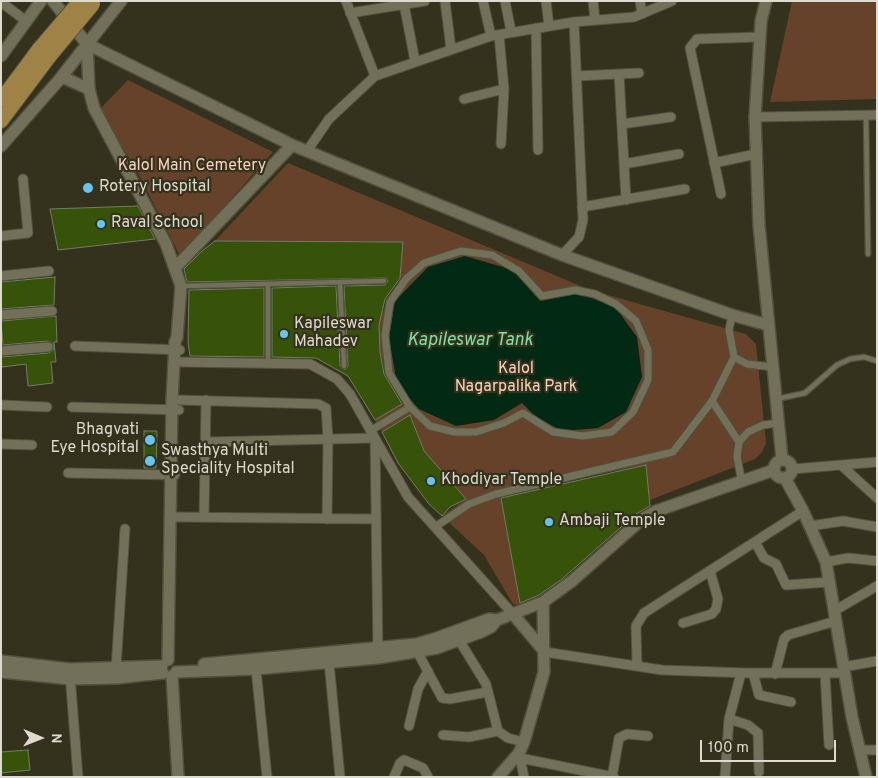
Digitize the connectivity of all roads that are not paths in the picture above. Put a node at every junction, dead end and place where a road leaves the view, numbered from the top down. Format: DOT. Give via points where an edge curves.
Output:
graph roads {
  1 [pos="41,1"];
  2 [pos="53,1"];
  3 [pos="121,1"];
  4 [pos="346,1"];
  5 [pos="425,1"];
  6 [pos="483,1"];
  7 [pos="505,1"];
  8 [pos="546,1"];
  9 [pos="593,1"];
  10 [pos="640,1"];
  11 [pos="672,1"];
  12 [pos="766,1"];
  13 [pos="1,2"];
  14 [pos="90,2"];
  15 [pos="449,2"];
  16 [pos="404,4"];
  17 [pos="350,12"];
  18 [pos="642,14"];
  19 [pos="26,20"];
  20 [pos="595,20"];
  21 [pos="574,22"];
  22 [pos="549,26"];
  23 [pos="536,28"];
  24 [pos="511,31"];
  25 [pos="495,35"];
  26 [pos="760,37"];
  27 [pos="87,44"];
  28 [pos="451,49"];
  29 [pos="44,53"];
  30 [pos="1,56"];
  31 [pos="415,61"];
  32 [pos="640,73"];
  33 [pos="619,74"];
  34 [pos="375,76"];
  35 [pos="577,76"];
  36 [pos="62,77"];
  37 [pos="89,89"];
  38 [pos="504,89"];
  39 [pos="464,99"];
  40 [pos="1,100"];
  41 [pos="866,115"];
  42 [pos="877,115"];
  43 [pos="671,117"];
  44 [pos="755,117"];
  45 [pos="1,121"];
  46 [pos="622,124"];
  47 [pos="501,144"];
  48 [pos="292,145"];
  49 [pos="1,146"];
  50 [pos="538,150"];
  51 [pos="307,151"];
  52 [pos="679,154"];
  53 [pos="756,154"];
  54 [pos="714,163"];
  55 [pos="624,164"];
  56 [pos="23,179"];
  57 [pos="685,189"];
  58 [pos="721,194"];
  59 [pos="626,200"];
  60 [pos="582,207"];
  61 [pos="1,236"];
  62 [pos="868,254"];
  63 [pos="562,255"];
  64 [pos="176,267"];
  65 [pos="49,271"];
  66 [pos="1,276"];
  67 [pos="384,281"];
  68 [pos="340,283"];
  69 [pos="268,285"];
  70 [pos="181,286"];
  71 [pos="52,311"];
  72 [pos="1,315"];
  73 [pos="732,315"];
  74 [pos="768,325"];
  75 [pos="75,346"];
  76 [pos="48,347"];
  77 [pos="1,351"];
  78 [pos="178,354"];
  79 [pos="734,357"];
  80 [pos="877,361"];
  81 [pos="268,363"];
  82 [pos="344,366"];
  83 [pos="772,367"];
  84 [pos="775,399"];
  85 [pos="206,400"];
  86 [pos="712,401"];
  87 [pos="1,405"];
  88 [pos="47,407"];
  89 [pos="72,407"];
  90 [pos="177,407"];
  91 [pos="410,408"];
  92 [pos="778,423"];
  93 [pos="373,435"];
  94 [pos="328,439"];
  95 [pos="206,442"];
  96 [pos="739,442"];
  97 [pos="1,444"];
  98 [pos="32,445"];
  99 [pos="782,459"];
  100 [pos="877,462"];
  101 [pos="841,464"];
  102 [pos="774,470"];
  103 [pos="68,473"];
  104 [pos="789,474"];
  105 [pos="173,475"];
  106 [pos="742,483"];
  107 [pos="877,498"];
  108 [pos="803,511"];
  109 [pos="175,517"];
  110 [pos="204,517"];
  111 [pos="327,519"];
  112 [pos="376,519"];
  113 [pos="810,526"];
  114 [pos="435,527"];
  115 [pos="877,527"];
  116 [pos="125,529"];
  117 [pos="755,542"];
  118 [pos="877,561"];
  119 [pos="826,562"];
  120 [pos="710,571"];
  121 [pos="830,582"];
  122 [pos="877,586"];
  123 [pos="543,602"];
  124 [pos="512,613"];
  125 [pos="835,616"];
  126 [pos="496,620"];
  127 [pos="683,622"];
  128 [pos="459,640"];
  129 [pos="545,652"];
  130 [pos="418,653"];
  131 [pos="378,654"];
  132 [pos="1,661"];
  133 [pos="877,661"];
  134 [pos="329,662"];
  135 [pos="637,666"];
  136 [pos="116,668"];
  137 [pos="170,668"];
  138 [pos="256,669"];
  139 [pos="844,670"];
  140 [pos="428,671"];
  141 [pos="1,672"];
  142 [pos="741,673"];
  143 [pos="753,673"];
  144 [pos="70,674"];
  145 [pos="775,674"];
  146 [pos="826,674"];
  147 [pos="488,692"];
  148 [pos="791,702"];
  149 [pos="729,719"];
  150 [pos="409,726"];
  151 [pos="498,731"];
  152 [pos="443,734"];
  153 [pos="648,736"];
  154 [pos="524,742"];
  155 [pos="829,745"];
  156 [pos="860,750"];
  157 [pos="877,750"];
  158 [pos="520,756"];
  159 [pos="759,772"];
  160 [pos="588,774"];
  161 [pos="78,777"];
  162 [pos="178,777"];
  163 [pos="267,777"];
  164 [pos="340,777"];
  165 [pos="394,777"];
  166 [pos="428,777"];
  167 [pos="498,777"];
  168 [pos="524,777"];
  169 [pos="613,777"];
  170 [pos="725,777"];
  171 [pos="866,777"];
  1 -- 19 [label="street"];
  2 -- 27 [label="street"];
  3 -- 27 [label="street"];
  4 -- 17 [label="street"];
  5 -- 16 [label="street"];
  6 -- 25 [label="street"];
  7 -- 24 [label="street"];
  8 -- 22 [label="street"];
  9 -- 20 [label="street"];
  10 -- 18 [label="street"];
  11 -- 18 [label="street"];
  12 -- 26 [label="street"];
  13 -- 19 [label="street"];
  14 -- 29 [label="main road, bridge"];
  15 -- 28 [label="street"];
  16 -- 17 [label="street"];
  16 -- 31 [label="street"];
  17 -- 34 [label="street"];
  18 -- 20 [label="street"];
  19 -- 30 [label="street"];
  20 -- 21 [label="street"];
  21 -- 22 [label="street"];
  21 -- 35 [label="street"];
  22 -- 23 [label="street"];
  23 -- 24 [label="street"];
  23 -- 50 [label="street"];
  24 -- 25 [label="street"];
  25 -- 28 [label="street"];
  25 -- 38 [label="street"];
  26 -- 44 [label="street"];
  26 -- 54 [label="street" via="697,39 690,48"];
  27 -- 36 [label="street"];
  27 -- 37 [label="street"];
  27 -- 48 [label="street"];
  28 -- 31 [label="street"];
  29 -- 40 [label="main road"];
  29 -- 45 [label="main road"];
  31 -- 34 [label="street"];
  32 -- 33 [label="street"];
  33 -- 35 [label="street"];
  33 -- 46 [label="street"];
  34 -- 51 [label="street" via="329,118"];
  35 -- 60 [label="street"];
  36 -- 37 [label="street"];
  36 -- 49 [label="street"];
  37 -- 64 [label="street" via="94,108"];
  38 -- 39 [label="street"];
  38 -- 47 [label="street"];
  41 -- 42 [label="street"];
  41 -- 44 [label="street"];
  41 -- 62 [label="lane"];
  43 -- 46 [label="street"];
  44 -- 53 [label="street"];
  46 -- 55 [label="street"];
  48 -- 51 [label="street"];
  48 -- 64 [label="street"];
  51 -- 63 [label="street"];
  52 -- 55 [label="street"];
  53 -- 54 [label="street"];
  53 -- 74 [label="street"];
  54 -- 58 [label="street"];
  55 -- 59 [label="street"];
  56 -- 61 [label="street" via="28,233"];
  57 -- 59 [label="street"];
  59 -- 60 [label="street"];
  60 -- 63 [label="street" via="582,229"];
  63 -- 73 [label="street"];
  64 -- 70 [label="street"];
  65 -- 66 [label="street"];
  67 -- 68 [label="lane"];
  68 -- 69 [label="lane"];
  68 -- 82 [label="lane"];
  69 -- 70 [label="lane"];
  69 -- 81 [label="lane"];
  70 -- 78 [label="street"];
  71 -- 72 [label="street"];
  73 -- 74 [label="street"];
  73 -- 79 [label="street" via="729,330"];
  74 -- 83 [label="street"];
  75 -- 78 [label="street"];
  76 -- 77 [label="street"];
  78 -- 81 [label="street"];
  78 -- 90 [label="street"];
  79 -- 83 [label="street" via="747,364"];
  79 -- 86 [label="street"];
  80 -- 84 [label="lane" via="864,357 850,359 837,365 806,393"];
  81 -- 93 [label="street" via="310,364 337,379 350,394"];
  83 -- 84 [label="street"];
  84 -- 92 [label="street"];
  85 -- 90 [label="street"];
  85 -- 94 [label="street" via="318,404 326,408"];
  85 -- 95 [label="street"];
  86 -- 96 [label="street"];
  86 -- 114 [label="street" via="673,452 496,494 469,504"];
  87 -- 88 [label="street"];
  89 -- 90 [label="street"];
  90 -- 105 [label="street"];
  91 -- 91 [label="street" via="430,426 454,432 476,432 523,413 553,432 583,436 612,432 632,412 648,380 648,350 636,322 616,304 595,294 575,290 542,296 519,271 492,255 461,250 424,263 406,279 390,302 385,335 389,373"];
  91 -- 93 [label="street"];
  92 -- 96 [label="street" via="748,432"];
  92 -- 99 [label="street"];
  93 -- 94 [label="street"];
  93 -- 112 [label="street"];
  93 -- 114 [label="street" via="408,497"];
  94 -- 95 [label="street"];
  94 -- 111 [label="street"];
  95 -- 110 [label="street"];
  96 -- 106 [label="street" via="737,457"];
  97 -- 98 [label="street"];
  99 -- 102 [label="street" via="775,464"];
  99 -- 104 [label="street" via="790,462"];
  100 -- 101 [label="street"];
  101 -- 104 [label="street"];
  101 -- 107 [label="street"];
  102 -- 104 [label="street" via="777,476"];
  102 -- 106 [label="street"];
  103 -- 105 [label="street"];
  104 -- 108 [label="street"];
  105 -- 109 [label="street"];
  105 -- 137 [label="street"];
  106 -- 123 [label="street" via="656,511"];
  108 -- 113 [label="street"];
  108 -- 117 [label="street"];
  109 -- 110 [label="street"];
  109 -- 137 [label="street"];
  110 -- 111 [label="street"];
  111 -- 112 [label="street"];
  112 -- 131 [label="street"];
  113 -- 115 [label="street" via="843,521"];
  113 -- 119 [label="street"];
  114 -- 124 [label="street"];
  116 -- 136 [label="street"];
  117 -- 120 [label="street"];
  117 -- 121 [label="street" via="764,558 776,564 786,585"];
  118 -- 119 [label="street" via="848,558"];
  119 -- 121 [label="street"];
  120 -- 127 [label="street" via="718,599 716,609 712,614"];
  120 -- 135 [label="street" via="639,618 636,626"];
  121 -- 125 [label="street"];
  122 -- 125 [label="street"];
  123 -- 124 [label="street"];
  123 -- 129 [label="street"];
  124 -- 126 [label="street"];
  124 -- 129 [label="street"];
  125 -- 139 [label="street"];
  125 -- 145 [label="street" via="788,635 784,639"];
  126 -- 128 [label="street" via="491,627"];
  126 -- 131 [label="street" via="489,619"];
  128 -- 130 [label="street"];
  128 -- 147 [label="street"];
  129 -- 135 [label="street"];
  129 -- 154 [label="street" via="544,672"];
  130 -- 131 [label="street"];
  130 -- 140 [label="street"];
  131 -- 134 [label="street"];
  131 -- 137 [label="street"];
  132 -- 144 [label="street"];
  133 -- 139 [label="street"];
  134 -- 138 [label="street"];
  134 -- 164 [label="street"];
  135 -- 142 [label="street"];
  136 -- 137 [label="street"];
  136 -- 144 [label="street"];
  137 -- 138 [label="street"];
  137 -- 144 [label="street" via="117,678"];
  137 -- 162 [label="street"];
  138 -- 163 [label="street"];
  139 -- 146 [label="street"];
  139 -- 156 [label="street"];
  140 -- 147 [label="street" via="442,698"];
  140 -- 150 [label="street" via="418,690"];
  141 -- 144 [label="street"];
  142 -- 143 [label="street"];
  142 -- 149 [label="street"];
  143 -- 145 [label="street"];
  143 -- 148 [label="street" via="760,695"];
  144 -- 161 [label="street"];
  145 -- 146 [label="street"];
  146 -- 155 [label="street"];
  147 -- 151 [label="street"];
  149 -- 159 [label="street" via="758,733"];
  149 -- 170 [label="street"];
  151 -- 152 [label="street" via="469,737"];
  151 -- 154 [label="street" via="508,738"];
  153 -- 169 [label="street" via="627,734 619,738"];
  154 -- 158 [label="street"];
  156 -- 157 [label="street"];
  156 -- 171 [label="street"];
  158 -- 160 [label="street"];
  158 -- 167 [label="street"];
  158 -- 168 [label="street"];
  160 -- 169 [label="street"];
  165 -- 166 [label="street" via="404,760 422,768"];
}
